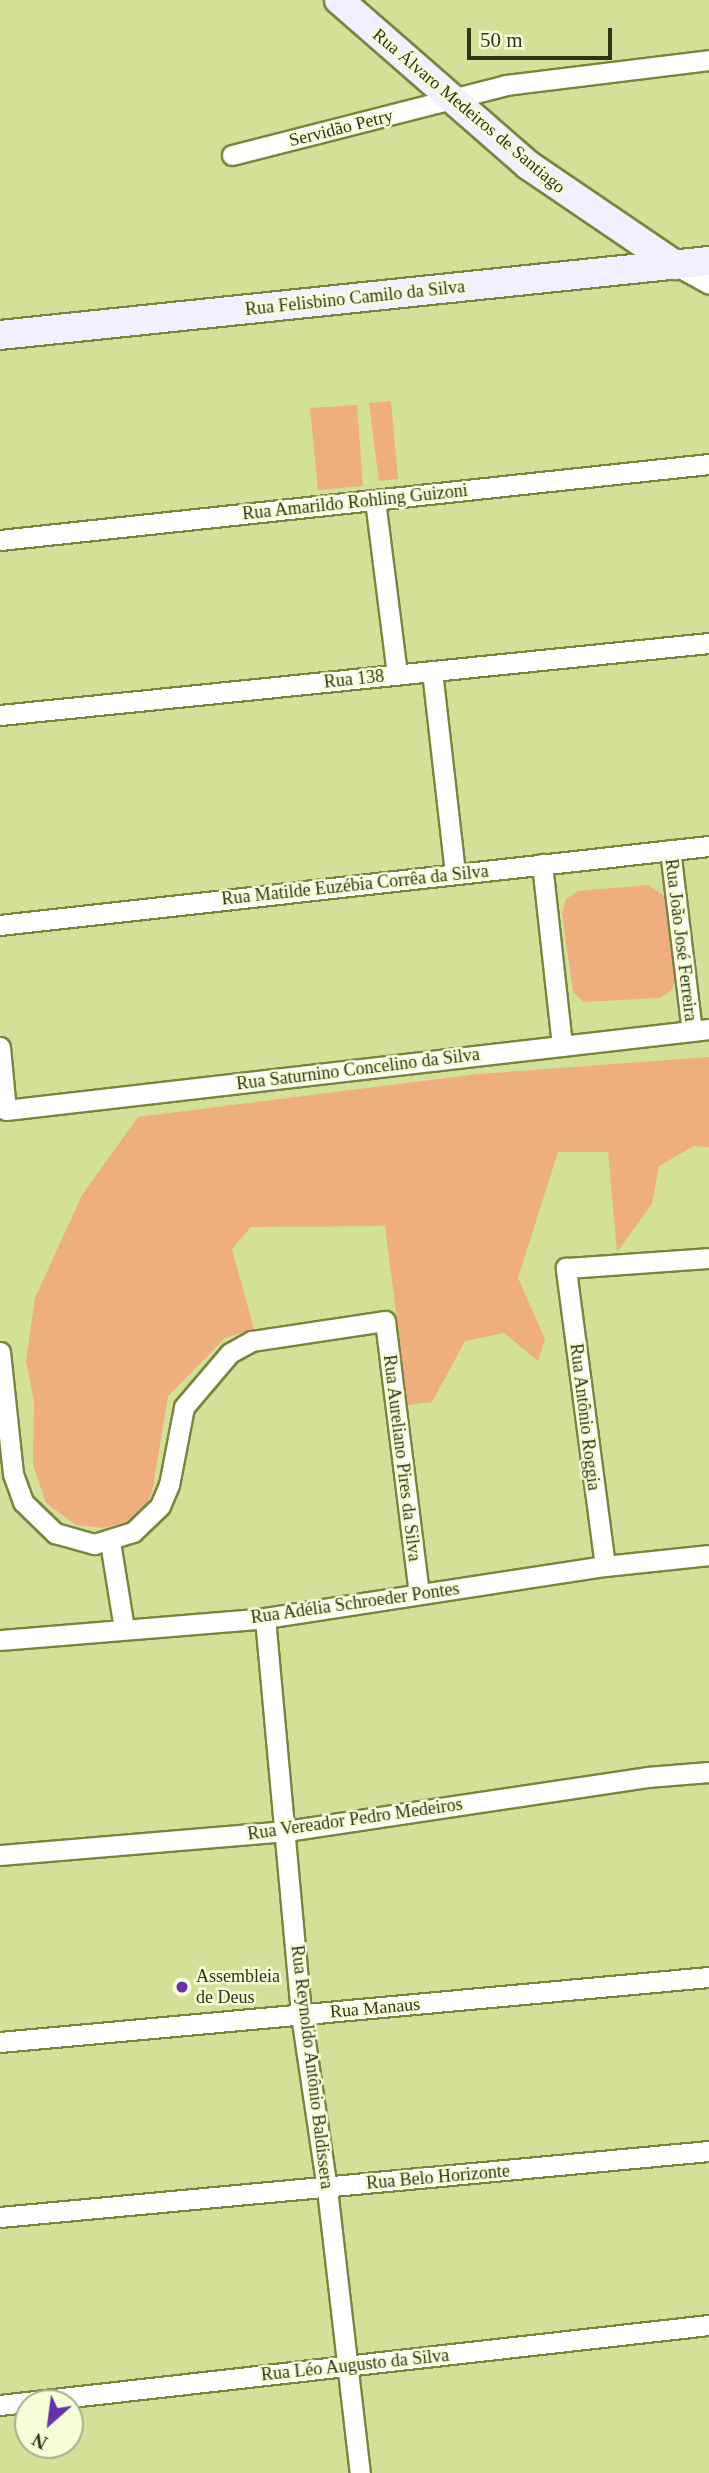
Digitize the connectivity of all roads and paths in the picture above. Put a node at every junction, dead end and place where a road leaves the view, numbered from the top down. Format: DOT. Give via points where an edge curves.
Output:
graph roads {
  1 [pos="339,0"];
  2 [pos="709,60"];
  3 [pos="449,98"];
  4 [pos="232,155"];
  5 [pos="709,261"];
  6 [pos="675,265"];
  7 [pos="709,284"];
  8 [pos="0,335"];
  9 [pos="709,464"];
  10 [pos="376,500"];
  11 [pos="0,540"];
  12 [pos="709,643"];
  13 [pos="432,671"];
  14 [pos="397,675"];
  15 [pos="0,715"];
  16 [pos="709,846"];
  17 [pos="670,850"];
  18 [pos="542,864"];
  19 [pos="455,874"];
  20 [pos="0,925"];
  21 [pos="701,1030"];
  22 [pos="562,1046"];
  23 [pos="0,1047"];
  24 [pos="709,1258"];
  25 [pos="0,1352"];
  26 [pos="6,1475"];
  27 [pos="110,1542"];
  28 [pos="709,1555"];
  29 [pos="605,1566"];
  30 [pos="419,1594"];
  31 [pos="265,1618"];
  32 [pos="124,1628"];
  33 [pos="0,1640"];
  34 [pos="709,1772"];
  35 [pos="286,1831"];
  36 [pos="0,1854"];
  37 [pos="709,1977"];
  38 [pos="301,2015"];
  39 [pos="0,2042"];
  40 [pos="709,2151"];
  41 [pos="327,2189"];
  42 [pos="0,2217"];
  43 [pos="709,2325"];
  44 [pos="348,2365"];
  45 [pos="0,2405"];
  46 [pos="360,2473"];
  1 -- 3 [label="street, Rua Álvaro Medeiros de Santiago"];
  2 -- 3 [label="street, Servidão Petry" via="506,85"];
  3 -- 4 [label="street, Servidão Petry" via="384,119"];
  3 -- 6 [label="street, Rua Álvaro Medeiros de Santiago" via="553,184"];
  5 -- 6 [label="street, Rua Felisbino Camilo da Silva"];
  6 -- 7 [label="street, Rua Álvaro Medeiros de Santiago"];
  6 -- 8 [label="street, Rua Felisbino Camilo da Silva"];
  9 -- 10 [label="street, Rua Amarildo Rohling Guizoni"];
  10 -- 11 [label="street, Rua Amarildo Rohling Guizoni"];
  10 -- 14 [label="street"];
  12 -- 13 [label="street, Rua 138"];
  13 -- 14 [label="street, Rua 138"];
  13 -- 19 [label="street"];
  14 -- 15 [label="street, Rua 138"];
  16 -- 17 [label="street, Rua Matilde Euzébia Corrêa da Silva"];
  17 -- 18 [label="street, Rua Matilde Euzébia Corrêa da Silva"];
  17 -- 21 [label="street, Rua João José Ferreira"];
  18 -- 19 [label="street, Rua Matilde Euzébia Corrêa da Silva"];
  18 -- 22 [label="street"];
  19 -- 20 [label="street, Rua Matilde Euzébia Corrêa da Silva"];
  21 -- 22 [label="street, Rua Saturnino Concelino da Silva"];
  22 -- 23 [label="street, Rua Saturnino Concelino da Silva" via="6,1110"];
  24 -- 29 [label="street, Rua Antônio Roggia" via="566,1268"];
  25 -- 26 [label="street"];
  26 -- 27 [label="street" via="44,1526 82,1543"];
  27 -- 30 [label="street, Rua Aureliano Pires da Silva" via="144,1524 165,1497 184,1407 230,1353 253,1341 385,1321"];
  27 -- 32 [label="street"];
  28 -- 29 [label="street, Rua Adélia Schroeder Pontes"];
  29 -- 30 [label="street, Rua Adélia Schroeder Pontes"];
  30 -- 31 [label="street, Rua Adélia Schroeder Pontes"];
  31 -- 32 [label="street, Rua Adélia Schroeder Pontes"];
  31 -- 35 [label="street, Rua Reynoldo Antônio Baldissera"];
  32 -- 33 [label="street, Rua Adélia Schroeder Pontes"];
  34 -- 35 [label="street, Rua Vereador Pedro Medeiros"];
  35 -- 36 [label="street, Rua Vereador Pedro Medeiros"];
  35 -- 38 [label="street, Rua Reynoldo Antônio Baldissera"];
  37 -- 38 [label="street, Rua Manaus"];
  38 -- 39 [label="street, Rua Manaus"];
  38 -- 41 [label="street, Rua Reynoldo Antônio Baldissera"];
  40 -- 41 [label="street, Rua Belo Horizonte"];
  41 -- 42 [label="street, Rua Belo Horizonte"];
  41 -- 44 [label="street, Rua Reynoldo Antônio Baldissera"];
  43 -- 44 [label="street, Rua Léo Augusto da Silva"];
  44 -- 45 [label="street, Rua Léo Augusto da Silva"];
  44 -- 46 [label="street, Rua Reynoldo Antônio Baldissera"];
}
